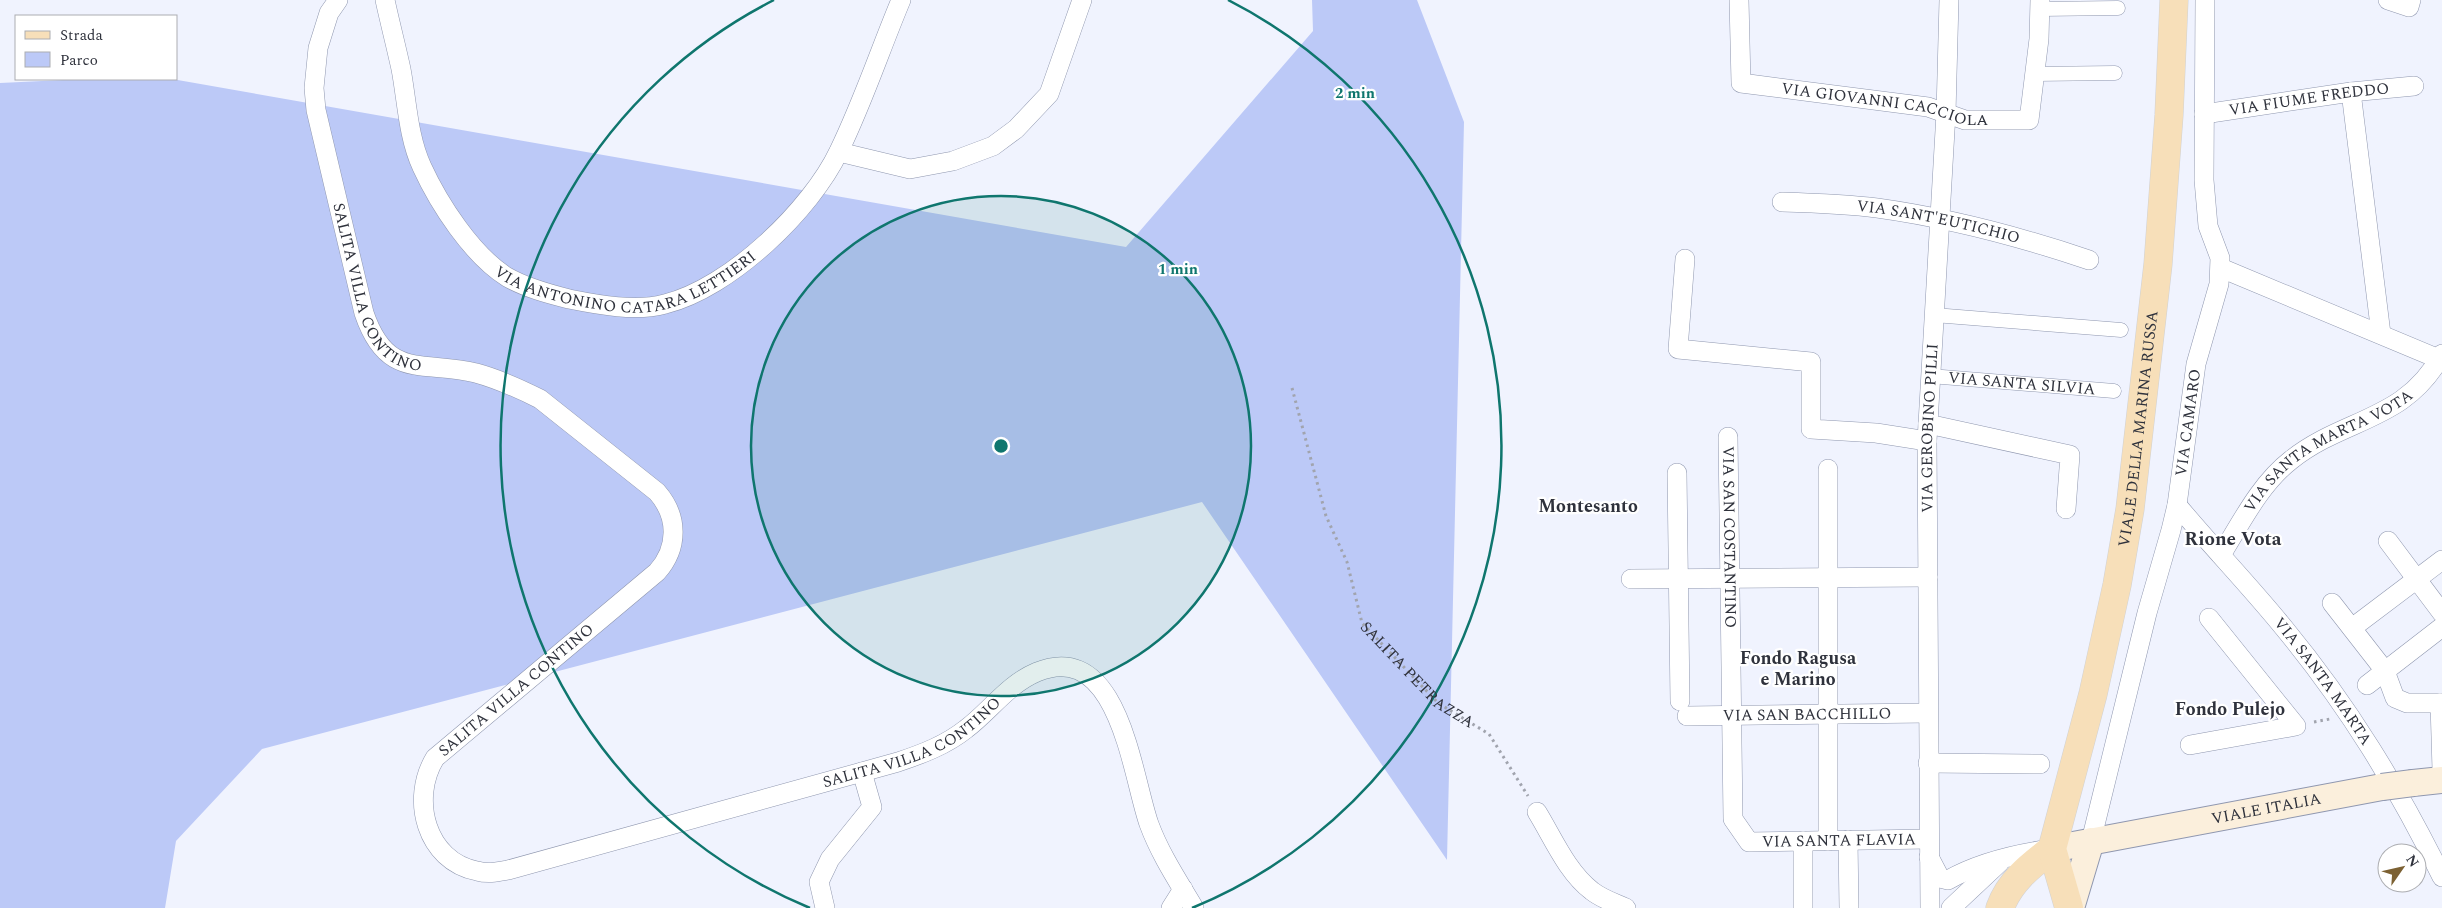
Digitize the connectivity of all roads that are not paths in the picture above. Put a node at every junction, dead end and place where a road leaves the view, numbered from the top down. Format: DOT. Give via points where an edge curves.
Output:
graph roads {
  1 [pos="338,0"];
  2 [pos="385,0"];
  3 [pos="901,0"];
  4 [pos="1082,0"];
  5 [pos="1738,0"];
  6 [pos="1949,0"];
  7 [pos="2174,0"];
  8 [pos="2205,0"];
  9 [pos="2388,0"];
  10 [pos="2410,3"];
  11 [pos="2040,4"];
  12 [pos="2118,8"];
  13 [pos="2115,73"];
  14 [pos="2034,74"];
  15 [pos="2414,86"];
  16 [pos="2351,92"];
  17 [pos="1946,113"];
  18 [pos="2204,114"];
  19 [pos="839,152"];
  20 [pos="1782,202"];
  21 [pos="1939,219"];
  22 [pos="1685,259"];
  23 [pos="2089,260"];
  24 [pos="2221,268"];
  25 [pos="1934,315"];
  26 [pos="2121,330"];
  27 [pos="2380,334"];
  28 [pos="2441,357"];
  29 [pos="1930,376"];
  30 [pos="2114,392"];
  31 [pos="1927,432"];
  32 [pos="1728,437"];
  33 [pos="1828,469"];
  34 [pos="1677,473"];
  35 [pos="2177,505"];
  36 [pos="2066,509"];
  37 [pos="2388,541"];
  38 [pos="2221,555"];
  39 [pos="2442,560"];
  40 [pos="1928,577"];
  41 [pos="1828,578"];
  42 [pos="1631,579"];
  43 [pos="1678,579"];
  44 [pos="1730,579"];
  45 [pos="2416,579"];
  46 [pos="2332,603"];
  47 [pos="2442,613"];
  48 [pos="2209,618"];
  49 [pos="2352,628"];
  50 [pos="2442,628"];
  51 [pos="2385,671"];
  52 [pos="2367,684"];
  53 [pos="2441,702"];
  54 [pos="1928,714"];
  55 [pos="1828,715"];
  56 [pos="1732,716"];
  57 [pos="2190,745"];
  58 [pos="1928,763"];
  59 [pos="2040,764"];
  60 [pos="2442,770"];
  61 [pos="862,772"];
  62 [pos="2442,780"];
  63 [pos="1537,812"];
  64 [pos="1848,840"];
  65 [pos="1803,841"];
  66 [pos="1828,841"];
  67 [pos="2091,841"];
  68 [pos="1749,842"];
  69 [pos="1928,848"];
  70 [pos="2052,849"];
  71 [pos="2005,858"];
  72 [pos="2442,877"];
  73 [pos="1183,889"];
  74 [pos="825,908"];
  75 [pos="1171,908"];
  76 [pos="1194,908"];
  77 [pos="1626,908"];
  78 [pos="1803,908"];
  79 [pos="1849,908"];
  80 [pos="1930,908"];
  81 [pos="1951,908"];
  82 [pos="2000,908"];
  83 [pos="2070,908"];
  1 -- 61 [label="street, SALITA VILLA CONTINO" via="329,13 318,48 314,71 316,110 364,313 378,342 400,361 411,365 476,373 540,399 657,492 668,507 674,524 670,553 657,572 435,758 422,796 426,821 436,843 452,860 465,867 491,873"];
  2 -- 19 [label="street, VIA ANTONINO CATARA LETTIERI" via="410,126 420,164 429,182 460,229 488,262 529,287 607,305 644,307 682,299 743,262 778,233 806,202"];
  3 -- 19 [label="street, VIA ANTONINO CATARA LETTIERI"];
  4 -- 19 [label="street" via="1049,94 1016,129 993,146 953,161 910,169"];
  5 -- 17 [label="street, VIA GIOVANNI CACCIOLA" via="1741,83 1928,107"];
  6 -- 17 [label="street, VIA GEROBINO PILLI"];
  7 -- 70 [label="main road, VIALE DELLA MARINA RUSSA" via="2169,124 2158,264 2130,509 2095,685"];
  8 -- 18 [label="street, VIA CAMARO"];
  9 -- 10 [label="street"];
  11 -- 12 [label="street"];
  11 -- 14 [label="street"];
  13 -- 14 [label="street"];
  14 -- 17 [label="street, VIA GIOVANNI CACCIOLA" via="2028,120 1965,120"];
  15 -- 16 [label="street, VIA FIUME FREDDO"];
  16 -- 18 [label="street, VIA FIUME FREDDO"];
  16 -- 27 [label="street"];
  17 -- 21 [label="street, VIA GEROBINO PILLI"];
  18 -- 24 [label="street, VIA CAMARO" via="2206,216"];
  20 -- 21 [label="street, VIA SANT'EUTICHIO" via="1877,208"];
  21 -- 23 [label="street, VIA SANT'EUTICHIO"];
  21 -- 25 [label="street, VIA GEROBINO PILLI"];
  22 -- 31 [label="street" via="1678,349 1811,362 1811,429"];
  24 -- 27 [label="street"];
  24 -- 35 [label="street, VIA CAMARO" via="2196,364"];
  25 -- 26 [label="street"];
  25 -- 29 [label="street, VIA GEROBINO PILLI"];
  27 -- 28 [label="street"];
  28 -- 38 [label="street, VIA SANTA MARTA VOTA" via="2417,390 2402,401 2290,460 2267,484"];
  29 -- 30 [label="street, VIA SANTA SILVIA"];
  29 -- 31 [label="street, VIA GEROBINO PILLI"];
  31 -- 36 [label="street" via="2070,455"];
  31 -- 40 [label="street, VIA GEROBINO PILLI"];
  32 -- 44 [label="street, VIA SAN COSTANTINO"];
  33 -- 41 [label="street"];
  34 -- 43 [label="street"];
  35 -- 38 [label="street, VIA SANTA MARTA"];
  35 -- 67 [label="street, VIA CAMARO"];
  37 -- 45 [label="street"];
  38 -- 72 [label="street, VIA SANTA MARTA" via="2284,628 2350,716 2408,807"];
  39 -- 45 [label="street"];
  40 -- 41 [label="street"];
  40 -- 54 [label="street, VIA GEROBINO PILLI"];
  41 -- 44 [label="street"];
  41 -- 55 [label="street"];
  42 -- 43 [label="street"];
  43 -- 44 [label="street"];
  43 -- 56 [label="street, VIA SAN BACCHILLO" via="1683,709"];
  44 -- 56 [label="street, VIA SAN COSTANTINO"];
  45 -- 47 [label="street"];
  45 -- 49 [label="street"];
  46 -- 49 [label="street"];
  48 -- 57 [label="street" via="2296,726"];
  49 -- 51 [label="street"];
  50 -- 51 [label="street"];
  51 -- 52 [label="street"];
  51 -- 53 [label="street" via="2395,698 2407,703"];
  53 -- 60 [label="street"];
  54 -- 55 [label="street, VIA SAN BACCHILLO"];
  54 -- 58 [label="street, VIA GEROBINO PILLI"];
  55 -- 56 [label="street, VIA SAN BACCHILLO"];
  55 -- 66 [label="street"];
  56 -- 68 [label="street, VIA SAN COSTANTINO" via="1733,819"];
  58 -- 59 [label="street"];
  58 -- 69 [label="street, VIA GEROBINO PILLI"];
  61 -- 73 [label="street, SALITA VILLA CONTINO" via="918,755 951,739 1006,692 1036,672 1058,666 1078,671 1104,692 1121,724 1148,823"];
  61 -- 74 [label="street" via="872,807 830,859 819,882"];
  62 -- 67 [label="main road, VIALE ITALIA, bridge" via="2382,787"];
  63 -- 77 [label="street" via="1566,861 1590,890"];
  64 -- 66 [label="street, VIA SANTA FLAVIA"];
  64 -- 69 [label="street, VIA SANTA FLAVIA"];
  64 -- 79 [label="street"];
  65 -- 66 [label="street, VIA SANTA FLAVIA"];
  65 -- 68 [label="street, VIA SANTA FLAVIA"];
  65 -- 78 [label="street"];
  67 -- 70 [label="main road, VIALE ITALIA"];
  67 -- 83 [label="main road"];
  69 -- 71 [label="street" via="1940,878 1948,880 1978,865"];
  69 -- 80 [label="street, VIA GEROBINO PILLI"];
  70 -- 71 [label="street"];
  70 -- 82 [label="main road" via="2021,873 2003,898"];
  70 -- 83 [label="main road"];
  71 -- 81 [label="street"];
  73 -- 75 [label="street"];
  73 -- 76 [label="street, SALITA VILLA CONTINO"];
}
